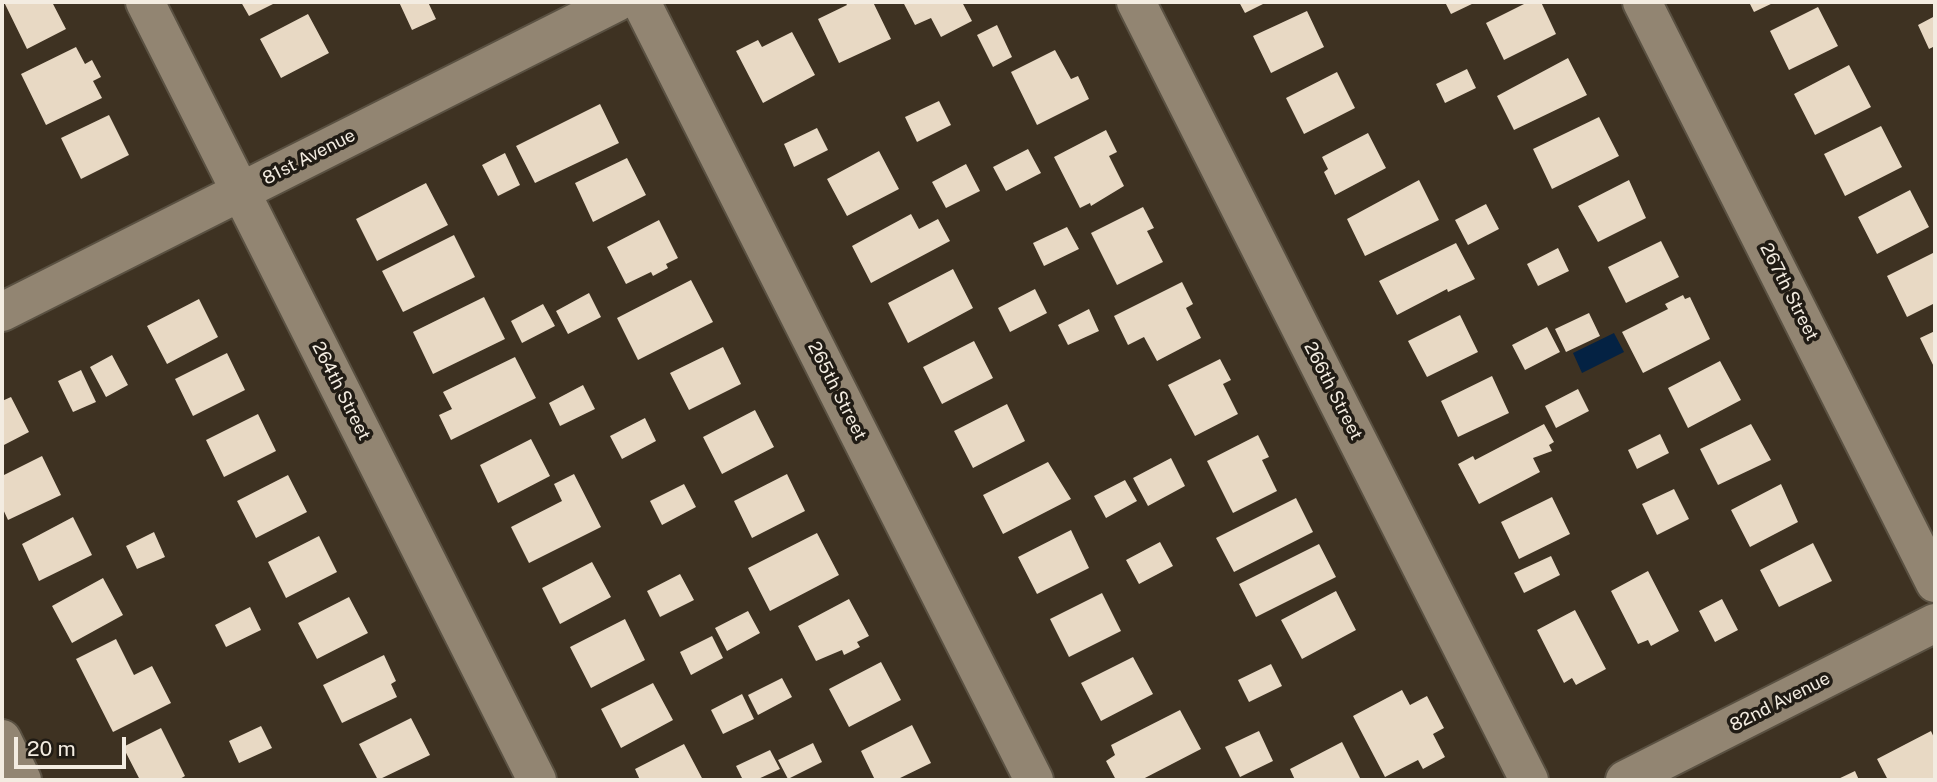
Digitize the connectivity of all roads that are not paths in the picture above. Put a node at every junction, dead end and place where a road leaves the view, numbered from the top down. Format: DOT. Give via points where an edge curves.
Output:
graph roads {
  1 [pos="145,2"];
  2 [pos="617,2"];
  3 [pos="641,2"];
  4 [pos="1136,2"];
  5 [pos="1642,2"];
  6 [pos="241,192"];
  7 [pos="2,312"];
  8 [pos="1935,583"];
  9 [pos="1935,623"];
  10 [pos="2,739"];
  11 [pos="22,780"];
  12 [pos="537,780"];
  13 [pos="1034,780"];
  14 [pos="1529,780"];
  15 [pos="1625,780"];
  1 -- 6 [label="street, 264th Street"];
  2 -- 6 [label="street, 81st Avenue"];
  3 -- 13 [label="street, 265th Street"];
  4 -- 14 [label="street, 266th Street"];
  5 -- 8 [label="street, 267th Street"];
  6 -- 7 [label="street, 81st Avenue"];
  6 -- 12 [label="street, 264th Street"];
  9 -- 15 [label="street, 82nd Avenue"];
  10 -- 11 [label="street"];
}
